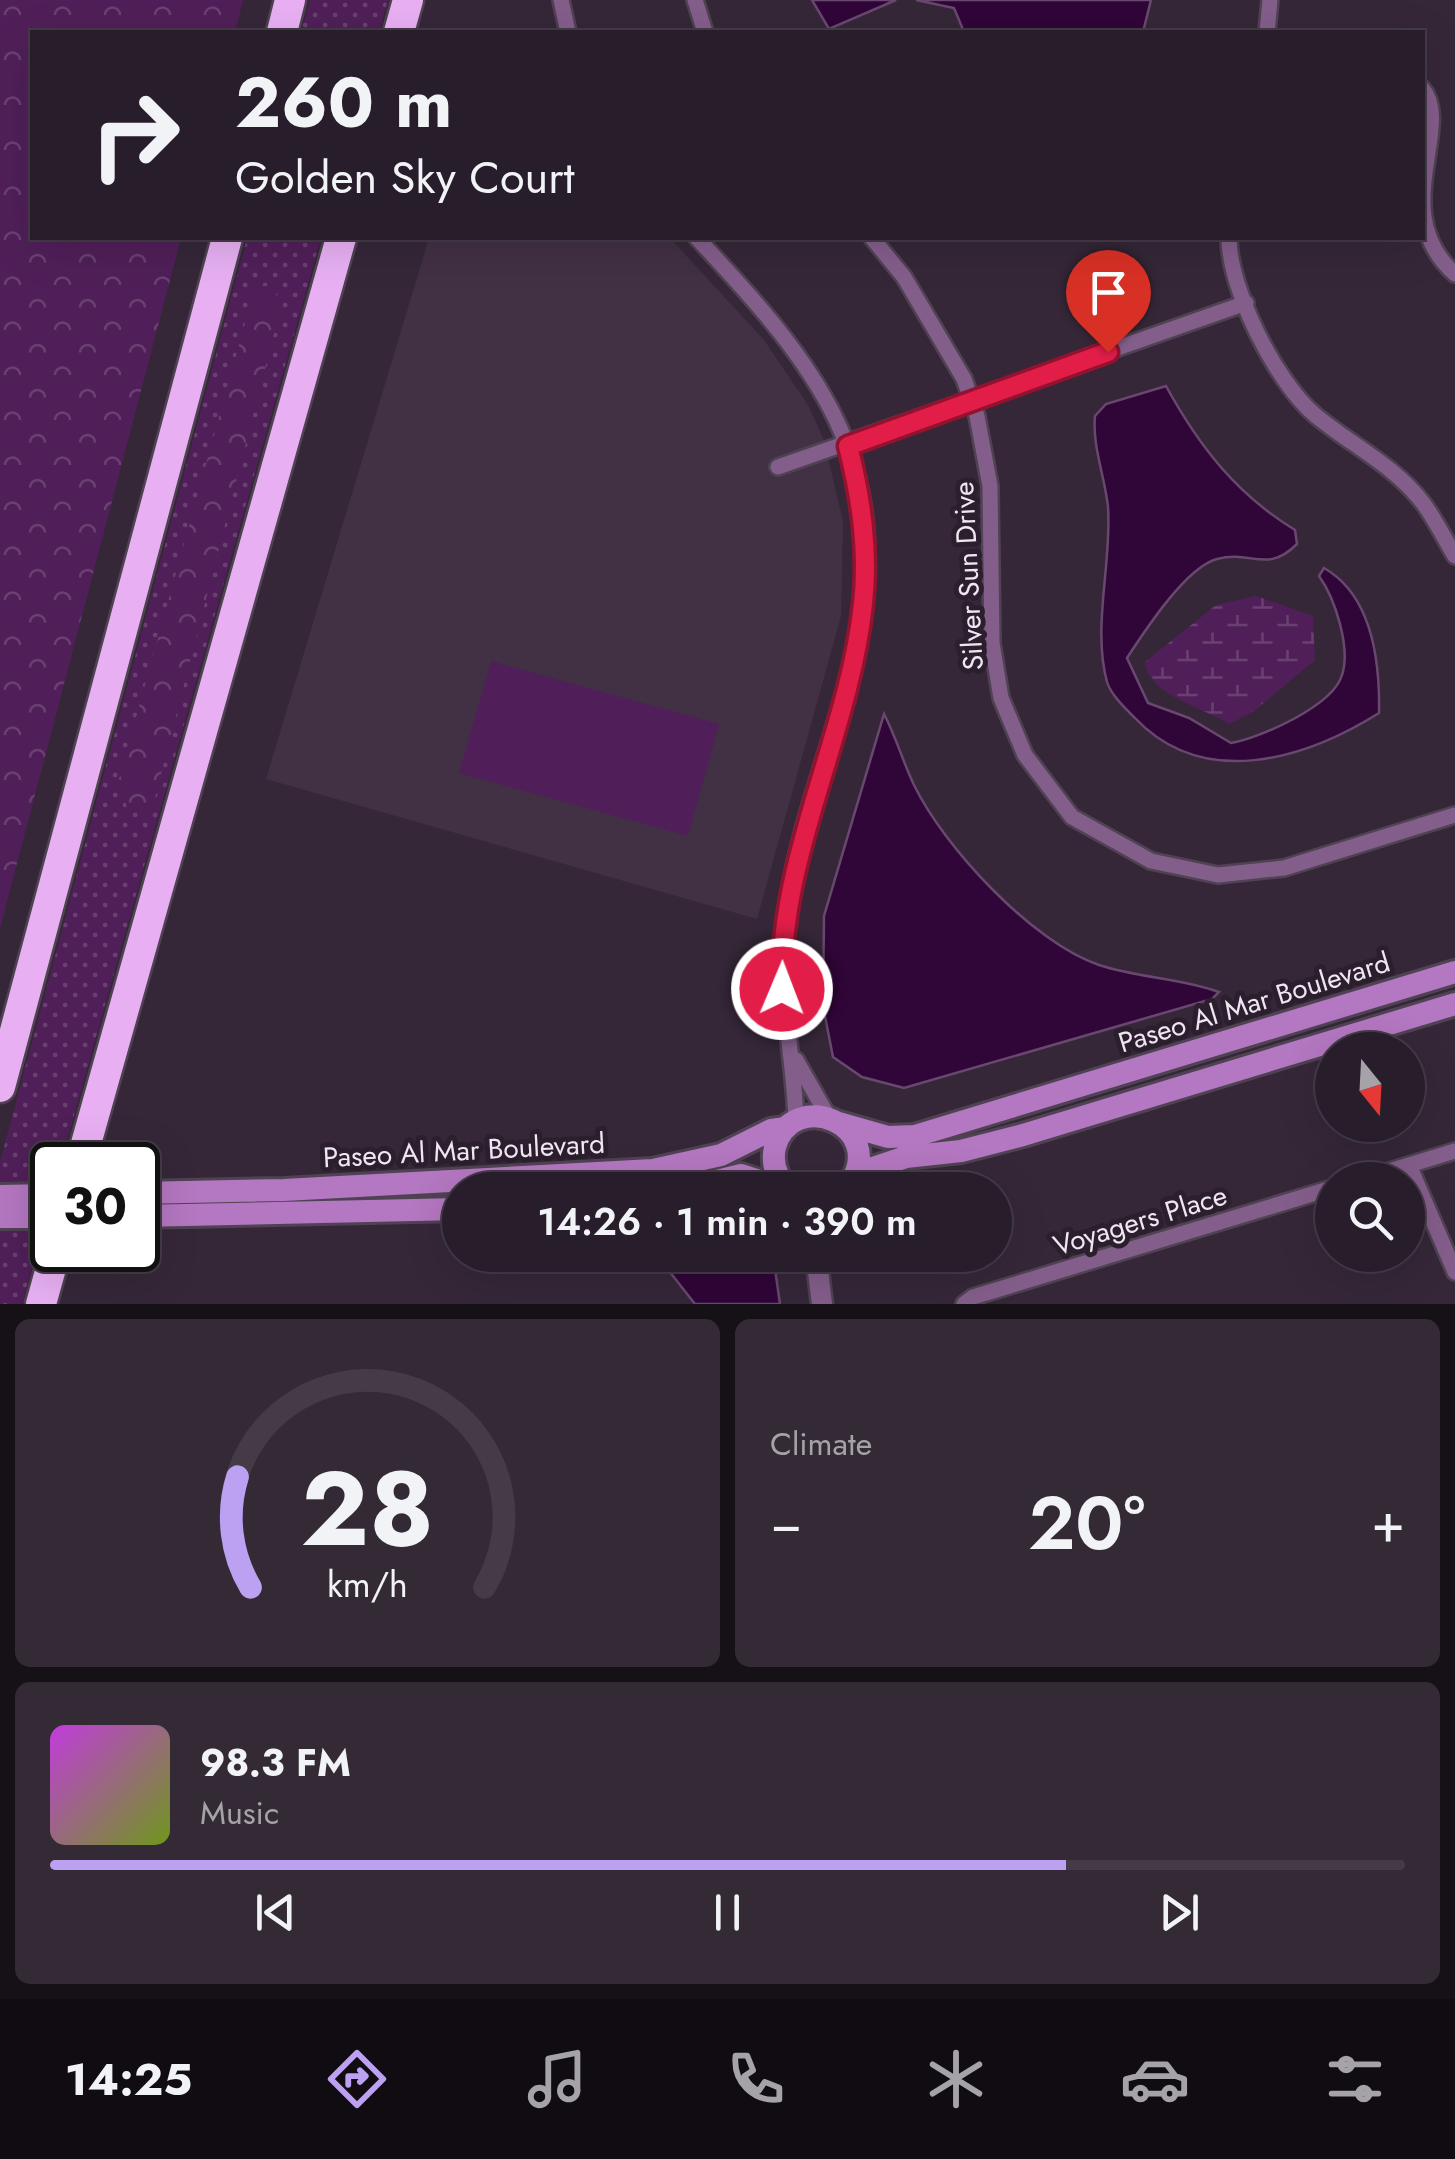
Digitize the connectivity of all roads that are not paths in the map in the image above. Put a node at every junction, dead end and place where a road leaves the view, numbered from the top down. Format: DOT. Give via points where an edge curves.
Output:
graph roads {
  1 [pos="290,0"];
  2 [pos="408,0"];
  3 [pos="561,0"];
  4 [pos="695,0"];
  5 [pos="1270,0"];
  6 [pos="282,30"];
  7 [pos="400,30"];
  8 [pos="568,30"];
  9 [pos="704,30"];
  10 [pos="1268,30"];
  11 [pos="1425,92"];
  12 [pos="1425,220"];
  13 [pos="1425,228"];
  14 [pos="226,240"];
  15 [pos="341,240"];
  16 [pos="699,240"];
  17 [pos="874,240"];
  18 [pos="1230,240"];
  19 [pos="1455,274"];
  20 [pos="1246,303"];
  21 [pos="972,400"];
  22 [pos="848,446"];
  23 [pos="778,467"];
  24 [pos="1455,556"];
  25 [pos="1455,815"];
  26 [pos="1455,972"];
  27 [pos="1455,1004"];
  28 [pos="790,1047"];
  29 [pos="0,1087"];
  30 [pos="834,1120"];
  31 [pos="791,1125"];
  32 [pos="87,1142"];
  33 [pos="1455,1151"];
  34 [pos="1419,1162"];
  35 [pos="779,1172"];
  36 [pos="852,1172"];
  37 [pos="863,1172"];
  38 [pos="160,1192"];
  39 [pos="1315,1193"];
  40 [pos="30,1195"];
  41 [pos="0,1196"];
  42 [pos="1425,1202"];
  43 [pos="442,1209"];
  44 [pos="160,1215"];
  45 [pos="30,1217"];
  46 [pos="0,1218"];
  47 [pos="50,1272"];
  48 [pos="818,1272"];
  49 [pos="1455,1272"];
  50 [pos="41,1304"];
  51 [pos="822,1304"];
  52 [pos="964,1304"];
  1 -- 6 [label="highway"];
  2 -- 7 [label="highway"];
  3 -- 8 [label="street"];
  4 -- 9 [label="street"];
  5 -- 10 [label="street"];
  11 -- 12 [label="street" via="1442,124"];
  13 -- 19 [label="street"];
  14 -- 29 [label="highway"];
  15 -- 32 [label="highway"];
  16 -- 22 [label="street" via="803,358"];
  17 -- 21 [label="street, Silver Sun Drive" via="904,277"];
  18 -- 20 [label="street"];
  20 -- 21 [label="street"];
  20 -- 24 [label="street" via="1269,356 1313,413 1378,459 1422,502"];
  21 -- 22 [label="street"];
  21 -- 25 [label="street, Silver Sun Drive" via="990,486 992,643 1001,698 1025,755 1072,817 1151,861 1218,875 1284,868"];
  22 -- 23 [label="street"];
  22 -- 28 [label="street" via="862,514 862,608 786,906 782,989"];
  26 -- 30 [label="main road, Paseo Al Mar Boulevard" via="915,1136 888,1136"];
  27 -- 37 [label="main road" via="1024,1134"];
  28 -- 30 [label="street"];
  28 -- 31 [label="street"];
  30 -- 31 [label="main road, Paseo Al Mar Boulevard"];
  30 -- 36 [label="main road" via="858,1149"];
  31 -- 35 [label="main road" via="774,1160"];
  31 -- 38 [label="main road, Paseo Al Mar Boulevard" via="677,1167"];
  33 -- 34 [label="street"];
  39 -- 52 [label="street, Voyagers Place"];
  40 -- 41 [label="main road"];
  42 -- 49 [label="street"];
  43 -- 44 [label="main road, Paseo Al Mar Boulevard"];
  45 -- 46 [label="main road"];
  47 -- 50 [label="highway"];
  48 -- 51 [label="street"];
}
